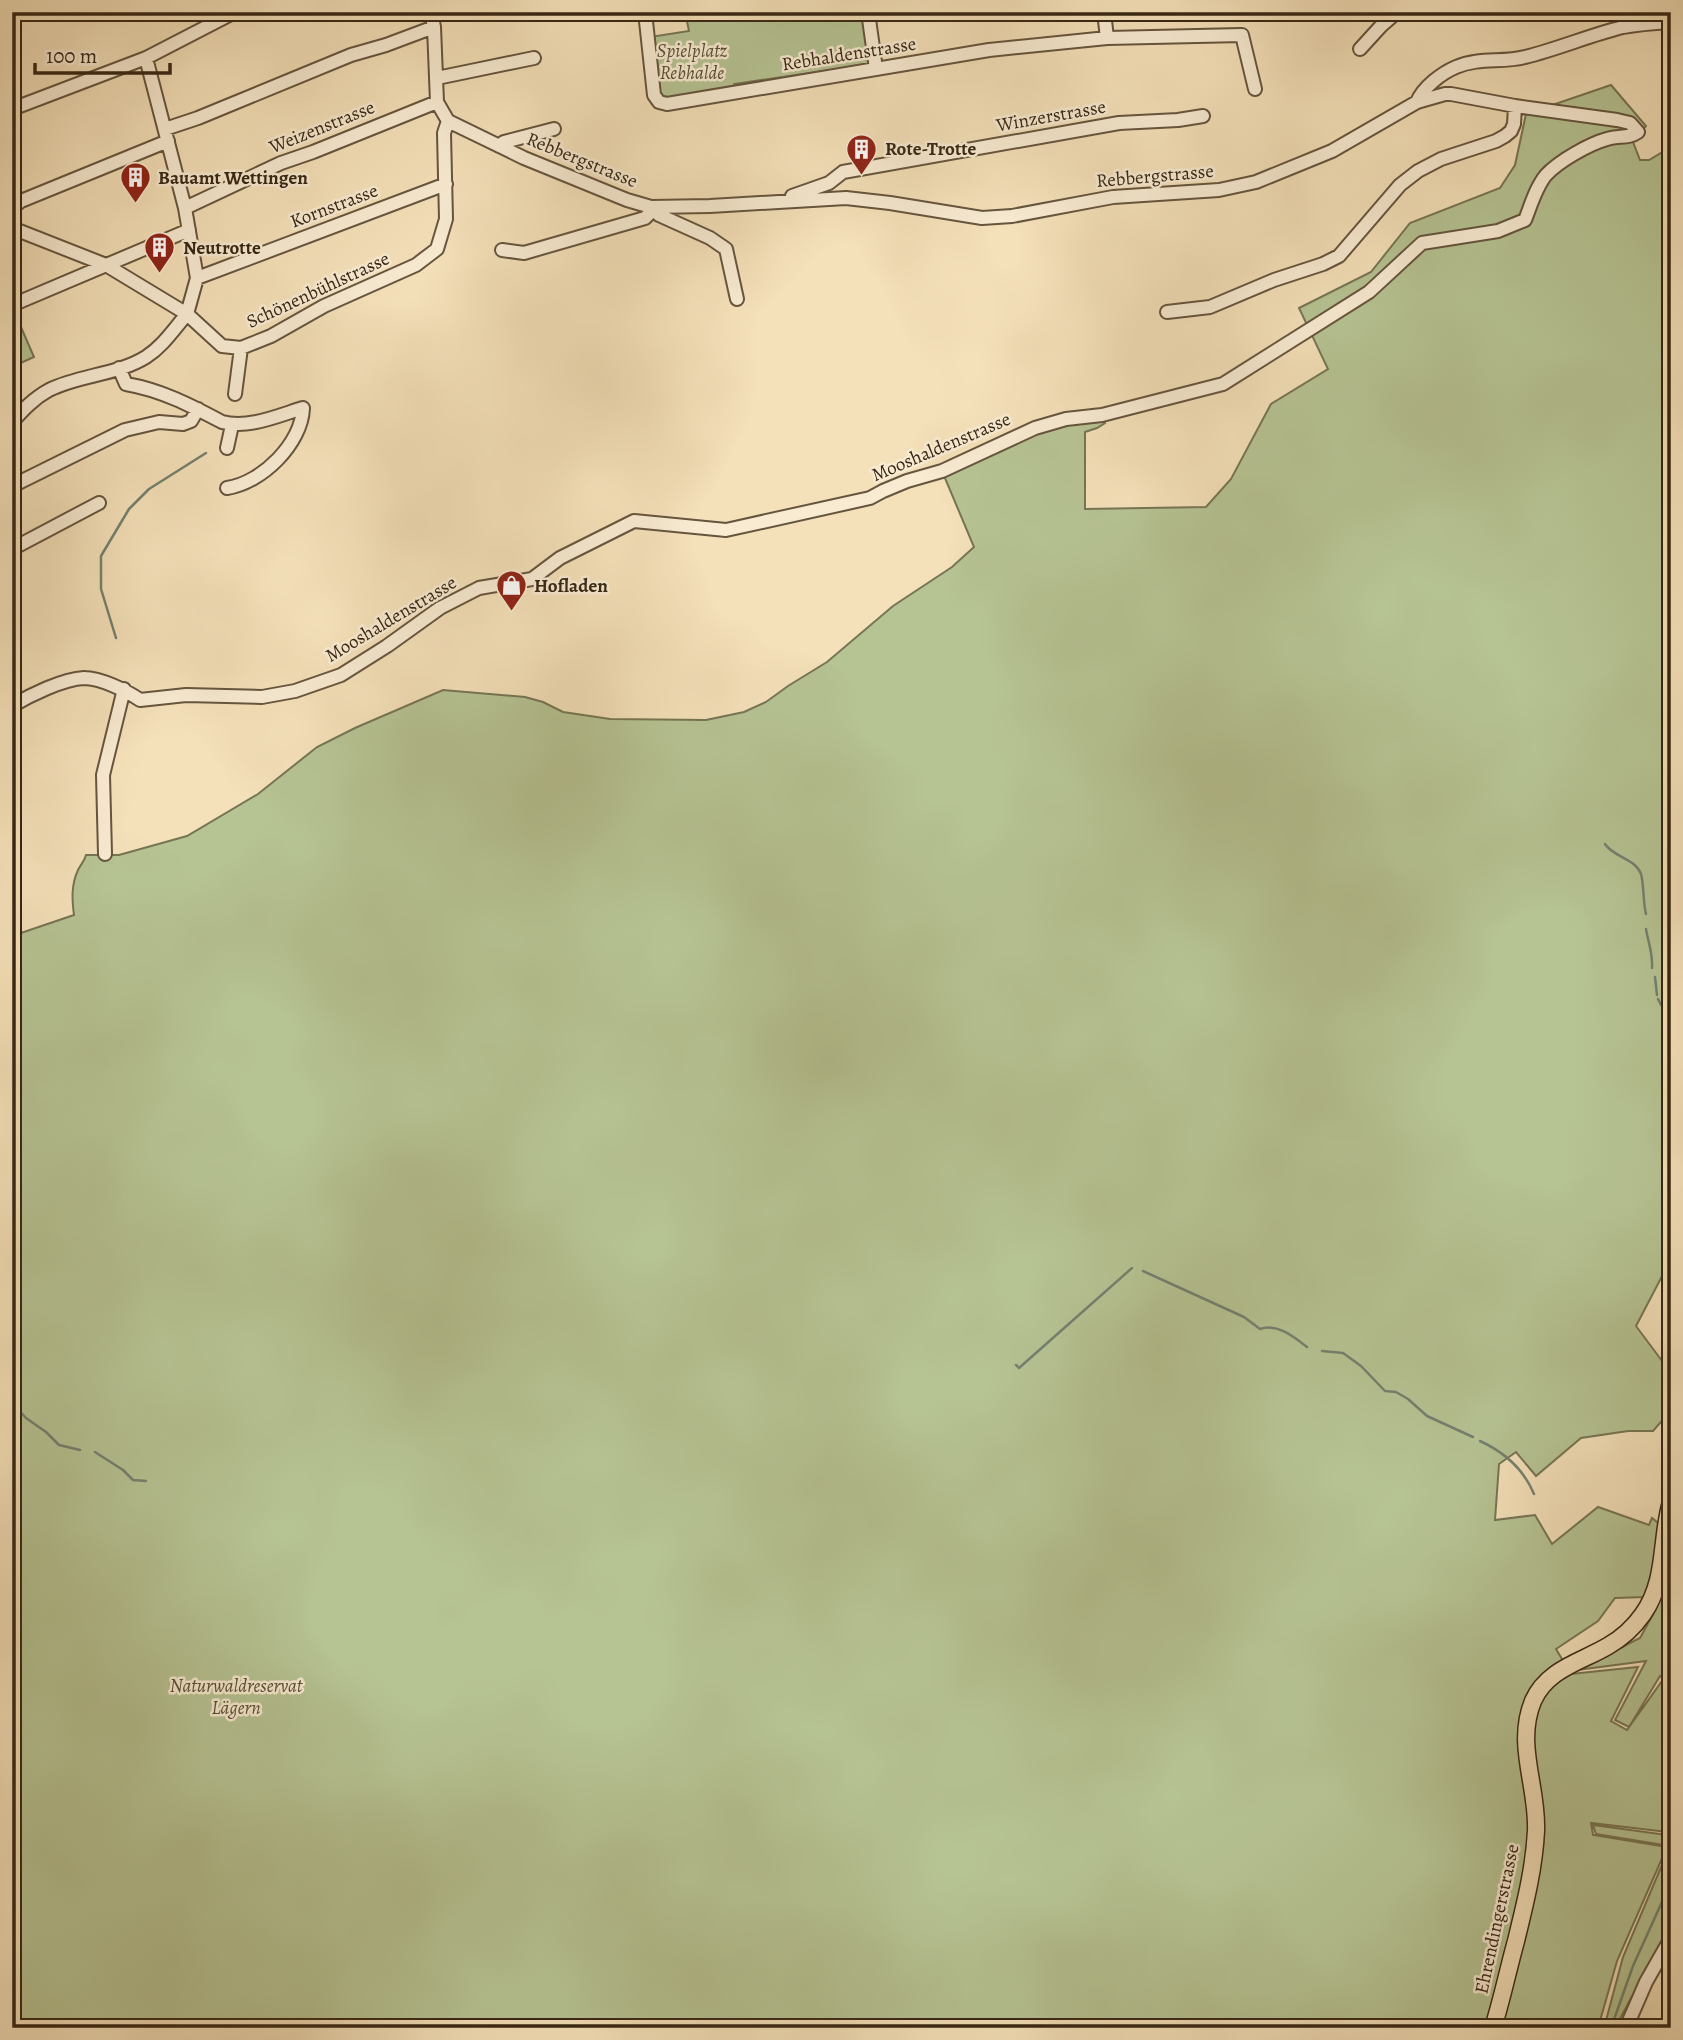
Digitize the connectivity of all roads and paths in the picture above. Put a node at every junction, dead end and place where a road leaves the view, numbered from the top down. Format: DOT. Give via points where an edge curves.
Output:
graph roads {
  1 [pos="235,12"];
  2 [pos="431,12"];
  3 [pos="645,12"];
  4 [pos="868,12"];
  5 [pos="1104,12"];
  6 [pos="1398,12"];
  7 [pos="1671,22"];
  8 [pos="434,27"];
  9 [pos="1107,38"];
  10 [pos="1360,49"];
  11 [pos="146,58"];
  12 [pos="534,58"];
  13 [pos="876,69"];
  14 [pos="437,78"];
  15 [pos="1255,89"];
  16 [pos="438,102"];
  17 [pos="1416,102"];
  18 [pos="1515,106"];
  19 [pos="12,109"];
  20 [pos="1203,116"];
  21 [pos="448,121"];
  22 [pos="554,129"];
  23 [pos="1638,132"];
  24 [pos="166,135"];
  25 [pos="499,146"];
  26 [pos="446,184"];
  27 [pos="792,200"];
  28 [pos="651,207"];
  29 [pos="12,208"];
  30 [pos="185,208"];
  31 [pos="12,228"];
  32 [pos="189,230"];
  33 [pos="502,250"];
  34 [pos="106,265"];
  35 [pos="197,278"];
  36 [pos="737,299"];
  37 [pos="12,305"];
  38 [pos="1167,312"];
  39 [pos="187,314"];
  40 [pos="241,348"];
  41 [pos="119,368"];
  42 [pos="235,394"];
  43 [pos="198,409"];
  44 [pos="12,422"];
  45 [pos="232,425"];
  46 [pos="227,448"];
  47 [pos="12,485"];
  48 [pos="228,488"];
  49 [pos="99,503"];
  50 [pos="12,549"];
  51 [pos="124,689"];
  52 [pos="12,706"];
  53 [pos="105,854"];
  54 [pos="1671,1502"];
  55 [pos="1671,1938"];
  56 [pos="1493,2028"];
  57 [pos="1626,2028"];
  1 -- 11 [label="street"];
  2 -- 8 [label="street"];
  3 -- 13 [label="street, Rebhaldenstrasse" via="654,95 667,104"];
  4 -- 13 [label="street"];
  5 -- 9 [label="street"];
  6 -- 10 [label="street"];
  7 -- 17 [label="street" via="1620,28 1522,58 1458,66 1436,80"];
  8 -- 14 [label="street"];
  8 -- 24 [label="street" via="351,55"];
  9 -- 13 [label="street, Rebhaldenstrasse" via="989,50"];
  9 -- 15 [label="street, Rebhaldenstrasse" via="1242,35"];
  11 -- 19 [label="street"];
  11 -- 24 [label="street"];
  12 -- 14 [label="street"];
  14 -- 16 [label="street"];
  16 -- 21 [label="street"];
  16 -- 30 [label="street, Weizenstrasse" via="281,163"];
  17 -- 18 [label="street, Rebbergstrasse" via="1451,94"];
  17 -- 27 [label="street, Rebbergstrasse" via="1332,151 1256,182 1219,190 1113,197 982,218 890,202"];
  18 -- 23 [label="street, Rebbergstrasse" via="1617,120"];
  18 -- 38 [label="street" via="1511,131 1418,171 1400,185 1339,256 1210,307"];
  20 -- 27 [label="street, Winzerstrasse" via="1119,123 843,172 829,183 792,196"];
  21 -- 25 [label="street, Rebbergstrasse"];
  21 -- 26 [label="street, Schönenbühlstrasse" via="444,133"];
  22 -- 25 [label="street, Rebbergstrasse"];
  23 -- 51 [label="street, Mooshaldenstrasse" via="1586,148 1546,175 1525,219 1498,231 1422,243 1370,292 1223,384 1035,428 870,498 726,530 634,521 560,558 532,579 479,589 449,604 341,674 295,691 252,698 186,695 140,700"];
  24 -- 29 [label="street"];
  24 -- 30 [label="street"];
  25 -- 28 [label="street, Rebbergstrasse"];
  26 -- 35 [label="street, Kornstrasse"];
  26 -- 40 [label="street, Schönenbühlstrasse" via="447,207 437,249 416,265"];
  27 -- 28 [label="street, Rebbergstrasse"];
  28 -- 33 [label="street" via="645,218 524,253"];
  28 -- 36 [label="street, Rebbergstrasse" via="726,249"];
  30 -- 32 [label="street"];
  31 -- 34 [label="street, Schönenbühlstrasse"];
  32 -- 34 [label="street"];
  32 -- 35 [label="street"];
  34 -- 37 [label="street"];
  34 -- 39 [label="street, Schönenbühlstrasse"];
  35 -- 39 [label="street"];
  39 -- 40 [label="street, Schönenbühlstrasse" via="222,346"];
  39 -- 41 [label="street" via="154,352"];
  40 -- 42 [label="street"];
  41 -- 43 [label="street" via="126,384 165,393"];
  41 -- 44 [label="street" via="47,391"];
  43 -- 45 [label="street"];
  43 -- 47 [label="street" via="191,421 125,430"];
  45 -- 46 [label="street"];
  45 -- 48 [label="street" via="303,408 299,428 272,466 255,479"];
  49 -- 50 [label="street"];
  51 -- 52 [label="street, Mooshaldenstrasse" via="85,678 52,686"];
  51 -- 53 [label="street" via="103,775"];
  54 -- 56 [label="main road, Ehrendingerstrasse" via="1656,1592 1642,1616 1622,1637 1544,1684 1528,1716 1525,1743 1535,1810 1534,1856"];
  55 -- 57 [label="street"];
}
